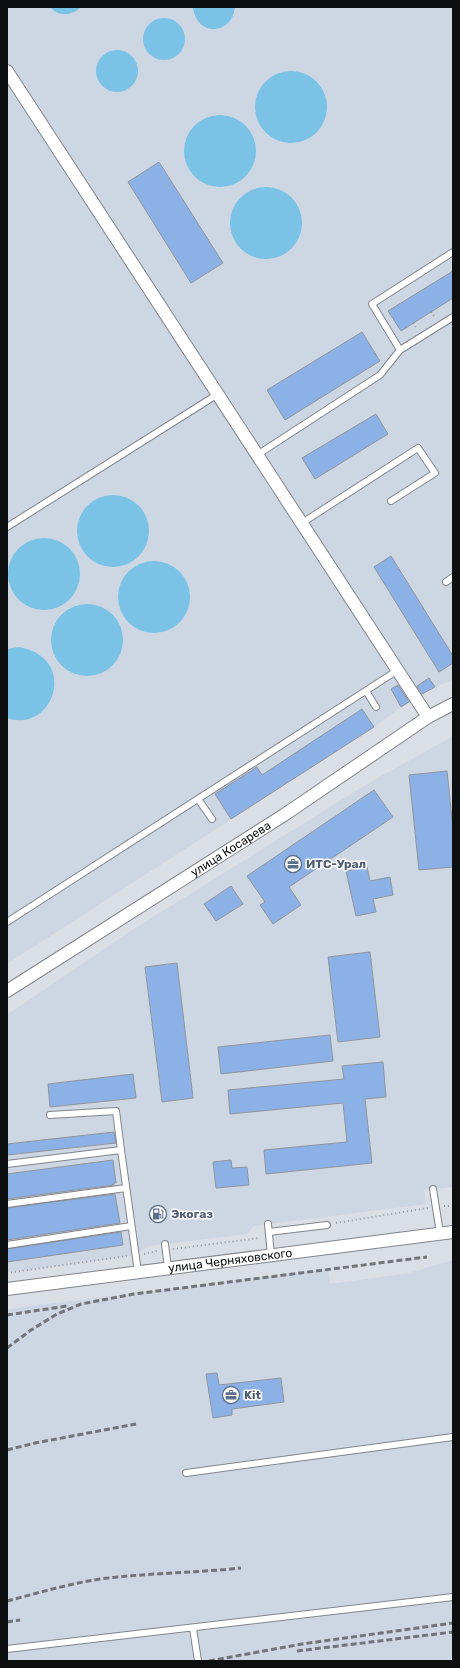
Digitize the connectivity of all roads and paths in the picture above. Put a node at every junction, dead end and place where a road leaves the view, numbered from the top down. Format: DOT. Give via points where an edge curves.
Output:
graph roads {
  1 [pos="7,71"];
  2 [pos="453,252"];
  3 [pos="453,318"];
  4 [pos="400,350"];
  5 [pos="218,394"];
  6 [pos="257,455"];
  7 [pos="391,501"];
  8 [pos="302,523"];
  9 [pos="7,527"];
  10 [pos="453,577"];
  11 [pos="446,582"];
  12 [pos="398,670"];
  13 [pos="366,691"];
  14 [pos="453,704"];
  15 [pos="376,707"];
  16 [pos="428,717"];
  17 [pos="198,799"];
  18 [pos="212,819"];
  19 [pos="7,922"];
  20 [pos="7,991"];
  21 [pos="50,1115"];
  22 [pos="121,1150"];
  23 [pos="7,1164"];
  24 [pos="126,1188"];
  25 [pos="433,1189"];
  26 [pos="7,1204"];
  27 [pos="453,1206"];
  28 [pos="436,1207"];
  29 [pos="268,1224"];
  30 [pos="326,1225"];
  31 [pos="131,1226"];
  32 [pos="453,1232"];
  33 [pos="269,1234"];
  34 [pos="440,1234"];
  35 [pos="7,1245"];
  36 [pos="165,1247"];
  37 [pos="135,1255"];
  38 [pos="271,1255"];
  39 [pos="168,1268"];
  40 [pos="138,1272"];
  41 [pos="7,1273"];
  42 [pos="7,1289"];
  43 [pos="453,1437"];
  44 [pos="186,1473"];
  45 [pos="453,1598"];
  46 [pos="193,1628"];
  47 [pos="7,1649"];
  48 [pos="198,1661"];
  1 -- 5 [label="street"];
  2 -- 4 [label="lane" via="372,304"];
  3 -- 4 [label="lane"];
  4 -- 6 [label="lane" via="380,375"];
  5 -- 6 [label="street"];
  5 -- 9 [label="lane"];
  6 -- 8 [label="street"];
  7 -- 8 [label="lane" via="435,473 418,448"];
  8 -- 12 [label="street"];
  10 -- 11 [label="lane"];
  12 -- 13 [label="lane"];
  12 -- 16 [label="street"];
  13 -- 15 [label="lane"];
  13 -- 17 [label="lane"];
  14 -- 16 [label="street, улица Косарева"];
  16 -- 20 [label="street, улица Косарева" via="284,815"];
  17 -- 18 [label="lane"];
  17 -- 19 [label="lane"];
  21 -- 22 [label="lane" via="116,1111"];
  22 -- 23 [label="lane"];
  22 -- 24 [label="lane"];
  24 -- 26 [label="lane"];
  24 -- 31 [label="lane"];
  25 -- 28 [label="lane"];
  27 -- 28 [label="path"];
  28 -- 30 [label="path"];
  28 -- 34 [label="lane"];
  29 -- 33 [label="lane"];
  30 -- 33 [label="lane"];
  31 -- 35 [label="lane"];
  31 -- 37 [label="lane"];
  32 -- 34 [label="street, улица Черняховского"];
  33 -- 36 [label="path"];
  33 -- 38 [label="lane"];
  34 -- 38 [label="street, улица Черняховского"];
  36 -- 37 [label="path"];
  36 -- 39 [label="lane"];
  37 -- 40 [label="lane"];
  37 -- 41 [label="path"];
  38 -- 39 [label="street, улица Черняховского"];
  39 -- 40 [label="street, улица Черняховского"];
  40 -- 42 [label="street, улица Черняховского"];
  43 -- 44 [label="lane"];
  45 -- 46 [label="lane"];
  46 -- 47 [label="lane"];
  46 -- 48 [label="lane"];
}
